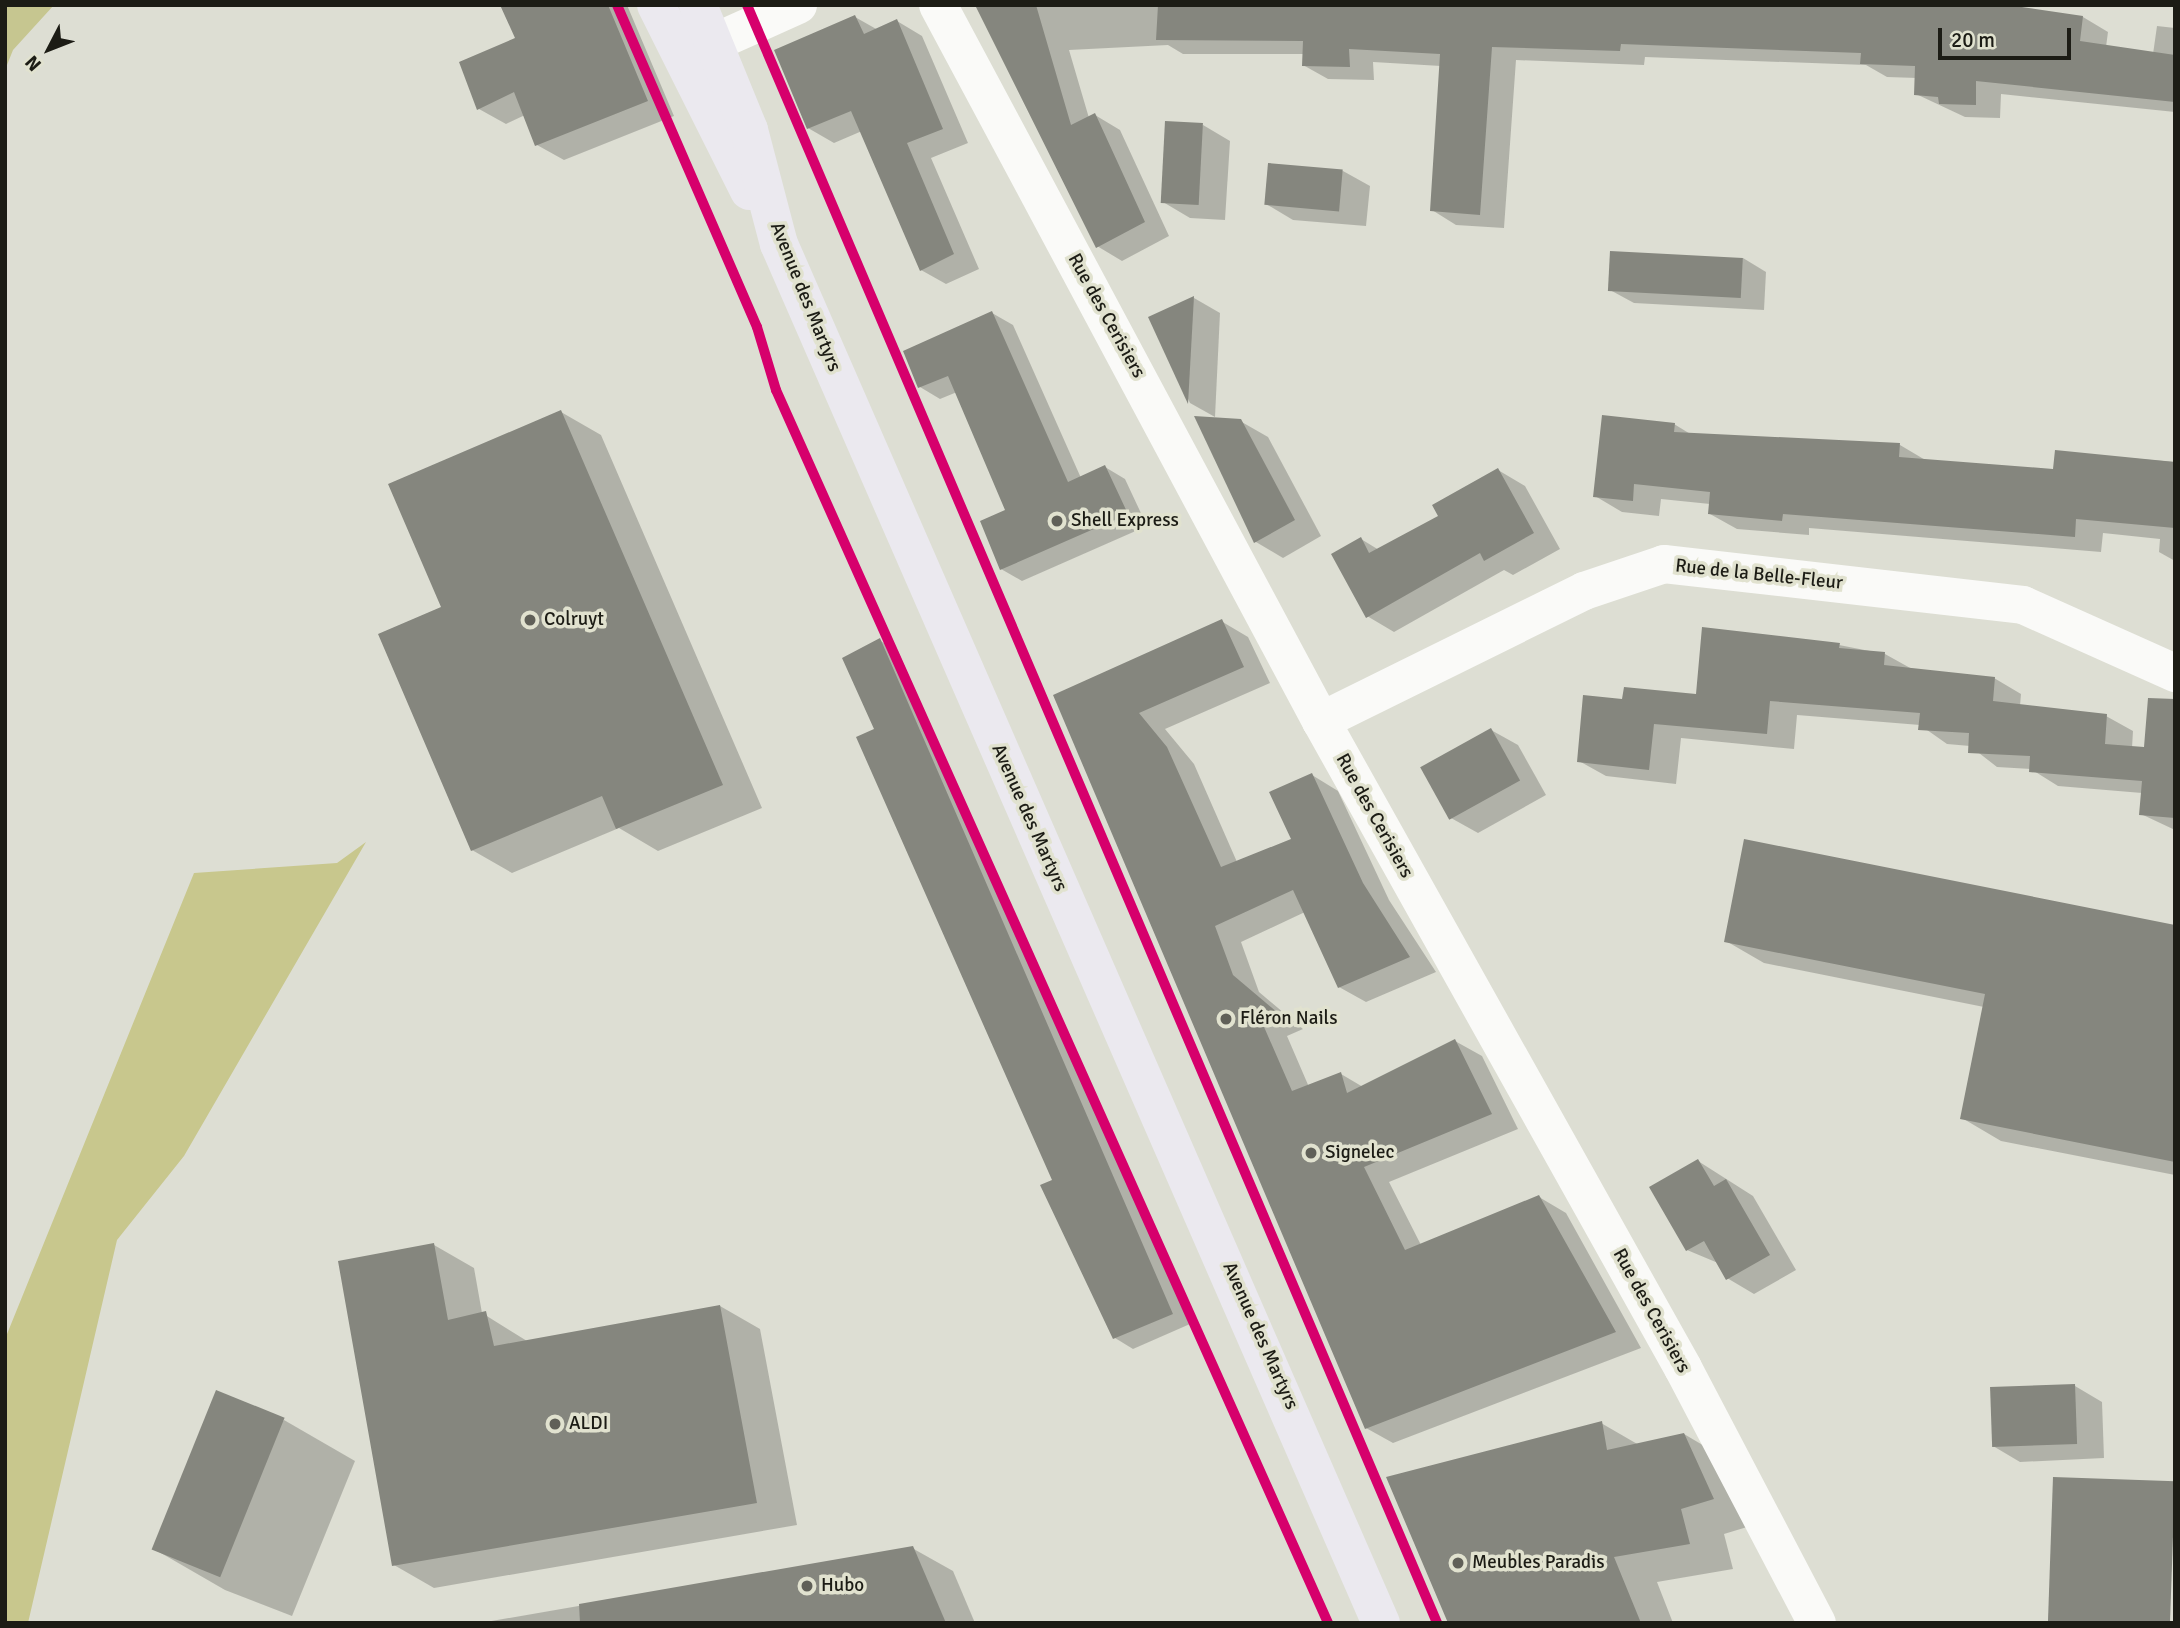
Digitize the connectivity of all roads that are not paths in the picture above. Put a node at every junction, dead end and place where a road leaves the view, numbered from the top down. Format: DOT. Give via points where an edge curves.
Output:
graph roads {
  1 [pos="656,5"];
  2 [pos="698,5"];
  3 [pos="797,5"];
  4 [pos="938,5"];
  5 [pos="715,42"];
  6 [pos="679,58"];
  7 [pos="775,239"];
  8 [pos="2175,673"];
  9 [pos="1321,721"];
  10 [pos="1381,1623"];
  11 [pos="1817,1623"];
  1 -- 6 [label="main road, Avenue des Martyrs"];
  2 -- 5 [label="main road, Avenue des Martyrs"];
  3 -- 5 [label="street"];
  4 -- 9 [label="street, Rue des Cerisiers"];
  5 -- 6 [label="street"];
  5 -- 7 [label="main road, Avenue des Martyrs" via="749,130"];
  6 -- 7 [label="main road, Avenue des Martyrs"];
  7 -- 10 [label="main road, Avenue des Martyrs"];
  8 -- 9 [label="street, Rue de la Belle-Fleur" via="2023,605 1664,564 1584,591"];
  9 -- 11 [label="street, Rue des Cerisiers" via="1683,1368"];
}
